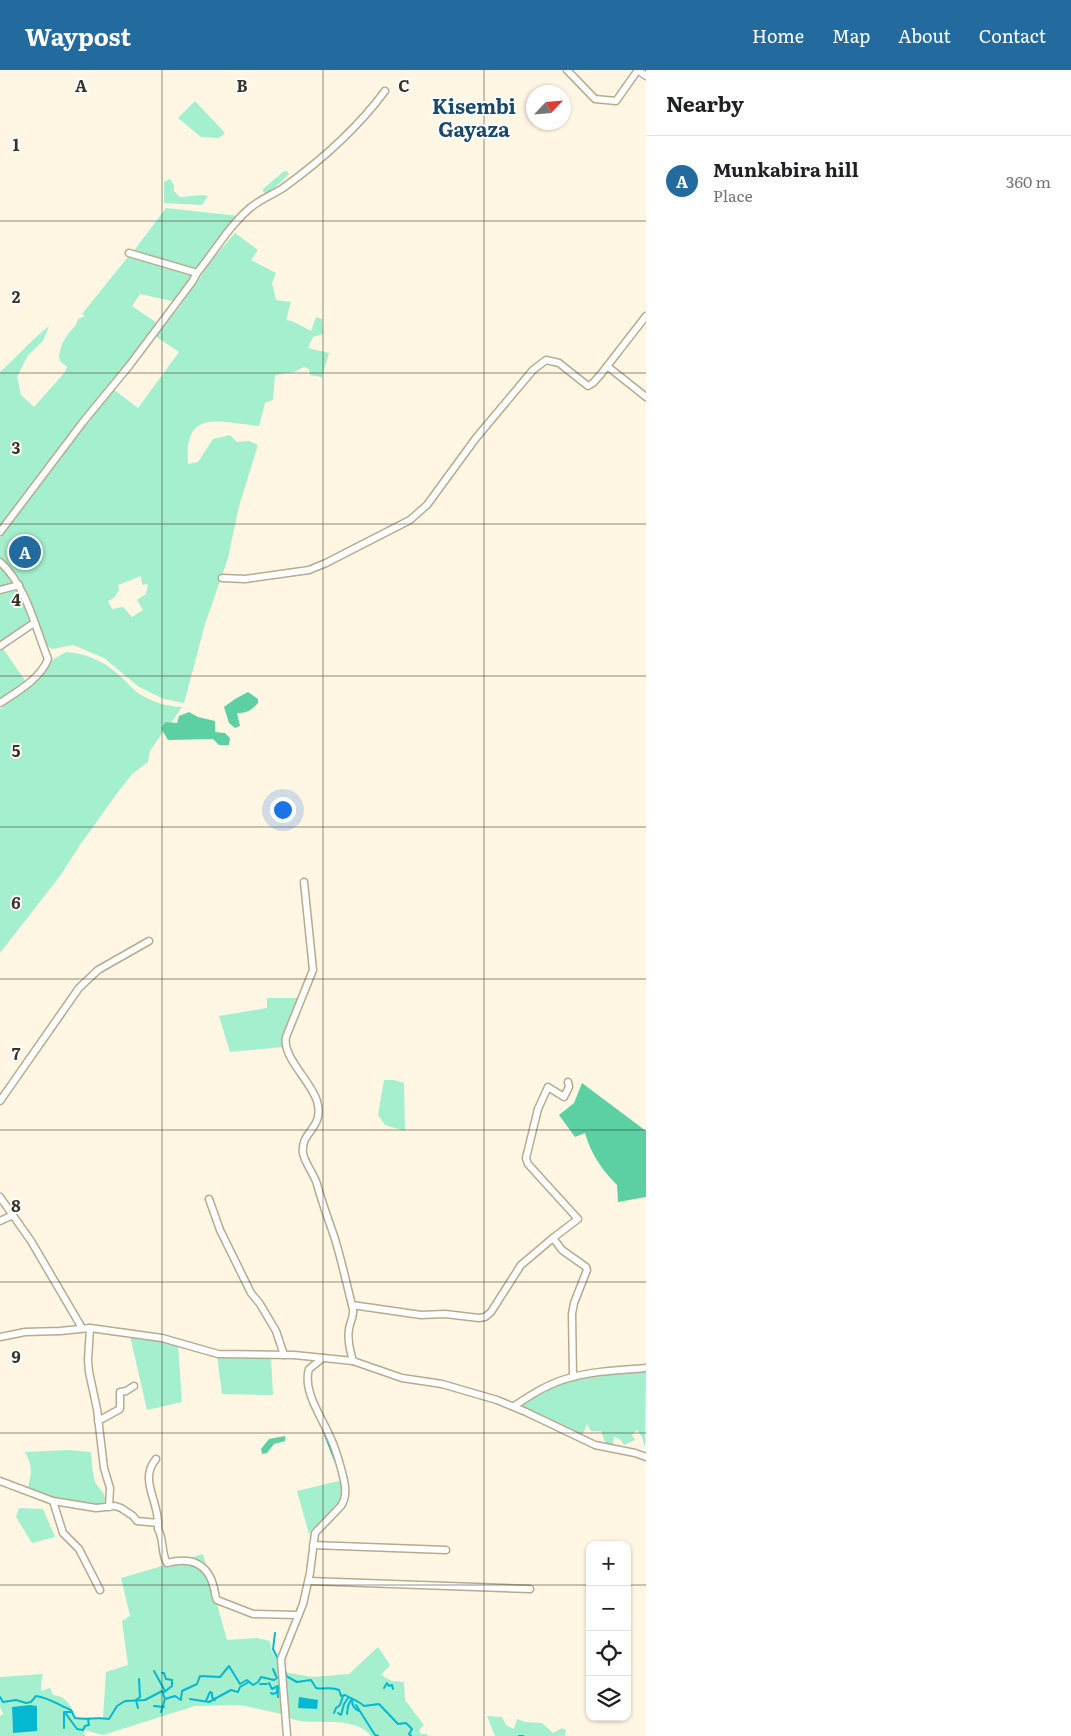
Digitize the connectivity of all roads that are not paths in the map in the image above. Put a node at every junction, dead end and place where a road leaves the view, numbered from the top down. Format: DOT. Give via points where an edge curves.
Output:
graph roads {
  1 [pos="567,70"];
  2 [pos="638,70"];
  3 [pos="646,76"];
  4 [pos="384,91"];
  5 [pos="129,253"];
  6 [pos="197,273"];
  7 [pos="646,316"];
  8 [pos="607,366"];
  9 [pos="646,397"];
  10 [pos="0,532"];
  11 [pos="0,562"];
  12 [pos="222,578"];
  13 [pos="19,585"];
  14 [pos="0,590"];
  15 [pos="34,623"];
  16 [pos="0,646"];
  17 [pos="0,703"];
  18 [pos="304,882"];
  19 [pos="149,941"];
  20 [pos="568,1082"];
  21 [pos="0,1101"];
  22 [pos="0,1197"];
  23 [pos="209,1199"];
  24 [pos="13,1215"];
  25 [pos="0,1221"];
  26 [pos="553,1238"];
  27 [pos="352,1305"];
  28 [pos="82,1328"];
  29 [pos="90,1328"];
  30 [pos="0,1337"];
  31 [pos="284,1355"];
  32 [pos="302,1356"];
  33 [pos="323,1358"];
  34 [pos="353,1361"];
  35 [pos="646,1368"];
  36 [pos="309,1369"];
  37 [pos="573,1377"];
  38 [pos="134,1386"];
  39 [pos="514,1406"];
  40 [pos="98,1421"];
  41 [pos="646,1457"];
  42 [pos="156,1459"];
  43 [pos="0,1481"];
  44 [pos="53,1501"];
  45 [pos="109,1506"];
  46 [pos="158,1523"];
  47 [pos="313,1546"];
  48 [pos="446,1550"];
  49 [pos="308,1581"];
  50 [pos="530,1588"];
  51 [pos="100,1590"];
  52 [pos="298,1615"];
  53 [pos="286,1736"];
  1 -- 2 [label="street" via="595,99 616,101"];
  2 -- 3 [label="street"];
  4 -- 6 [label="street" via="364,118 326,156 252,206"];
  5 -- 6 [label="street"];
  6 -- 10 [label="street"];
  7 -- 8 [label="street"];
  8 -- 9 [label="street"];
  8 -- 12 [label="street" via="588,386 559,363 546,360 533,370 476,438 427,505 410,520 309,570 245,579"];
  11 -- 13 [label="street"];
  13 -- 14 [label="street"];
  13 -- 15 [label="street"];
  15 -- 16 [label="street"];
  15 -- 17 [label="street" via="48,659 38,676"];
  18 -- 27 [label="street" via="313,970 285,1046 310,1085 317,1103 318,1119 304,1141 303,1155 313,1172 335,1239"];
  19 -- 21 [label="street" via="98,970 78,988"];
  20 -- 26 [label="street" via="564,1097 548,1087 546,1090 526,1158 578,1219"];
  22 -- 24 [label="street"];
  23 -- 31 [label="street" via="220,1230 251,1293 276,1332"];
  24 -- 25 [label="street"];
  24 -- 28 [label="street"];
  26 -- 27 [label="street" via="521,1265 486,1317 421,1315"];
  26 -- 37 [label="street" via="562,1250 587,1270 572,1314"];
  27 -- 34 [label="street" via="348,1336"];
  28 -- 29 [label="street"];
  28 -- 30 [label="street"];
  29 -- 31 [label="street" via="162,1338 218,1354"];
  29 -- 40 [label="street" via="89,1372"];
  31 -- 32 [label="street"];
  32 -- 33 [label="street"];
  32 -- 36 [label="street"];
  33 -- 34 [label="street"];
  33 -- 36 [label="street"];
  34 -- 39 [label="street" via="402,1378 452,1386"];
  35 -- 37 [label="street"];
  36 -- 47 [label="street" via="307,1378 313,1400 337,1453 346,1486 342,1503 316,1531"];
  37 -- 39 [label="street" via="539,1390"];
  38 -- 40 [label="street" via="120,1392 118,1412"];
  39 -- 41 [label="street" via="595,1445"];
  40 -- 45 [label="street" via="110,1488"];
  42 -- 46 [label="street" via="149,1473"];
  43 -- 44 [label="street"];
  44 -- 45 [label="street" via="96,1508"];
  44 -- 51 [label="street" via="63,1533 79,1549"];
  45 -- 46 [label="street" via="121,1508 137,1521"];
  46 -- 52 [label="street" via="166,1562 186,1560 200,1564 210,1578 217,1600 252,1614"];
  47 -- 48 [label="street"];
  47 -- 49 [label="street"];
  49 -- 50 [label="street"];
  49 -- 52 [label="street"];
  52 -- 53 [label="street" via="281,1659"];
}
